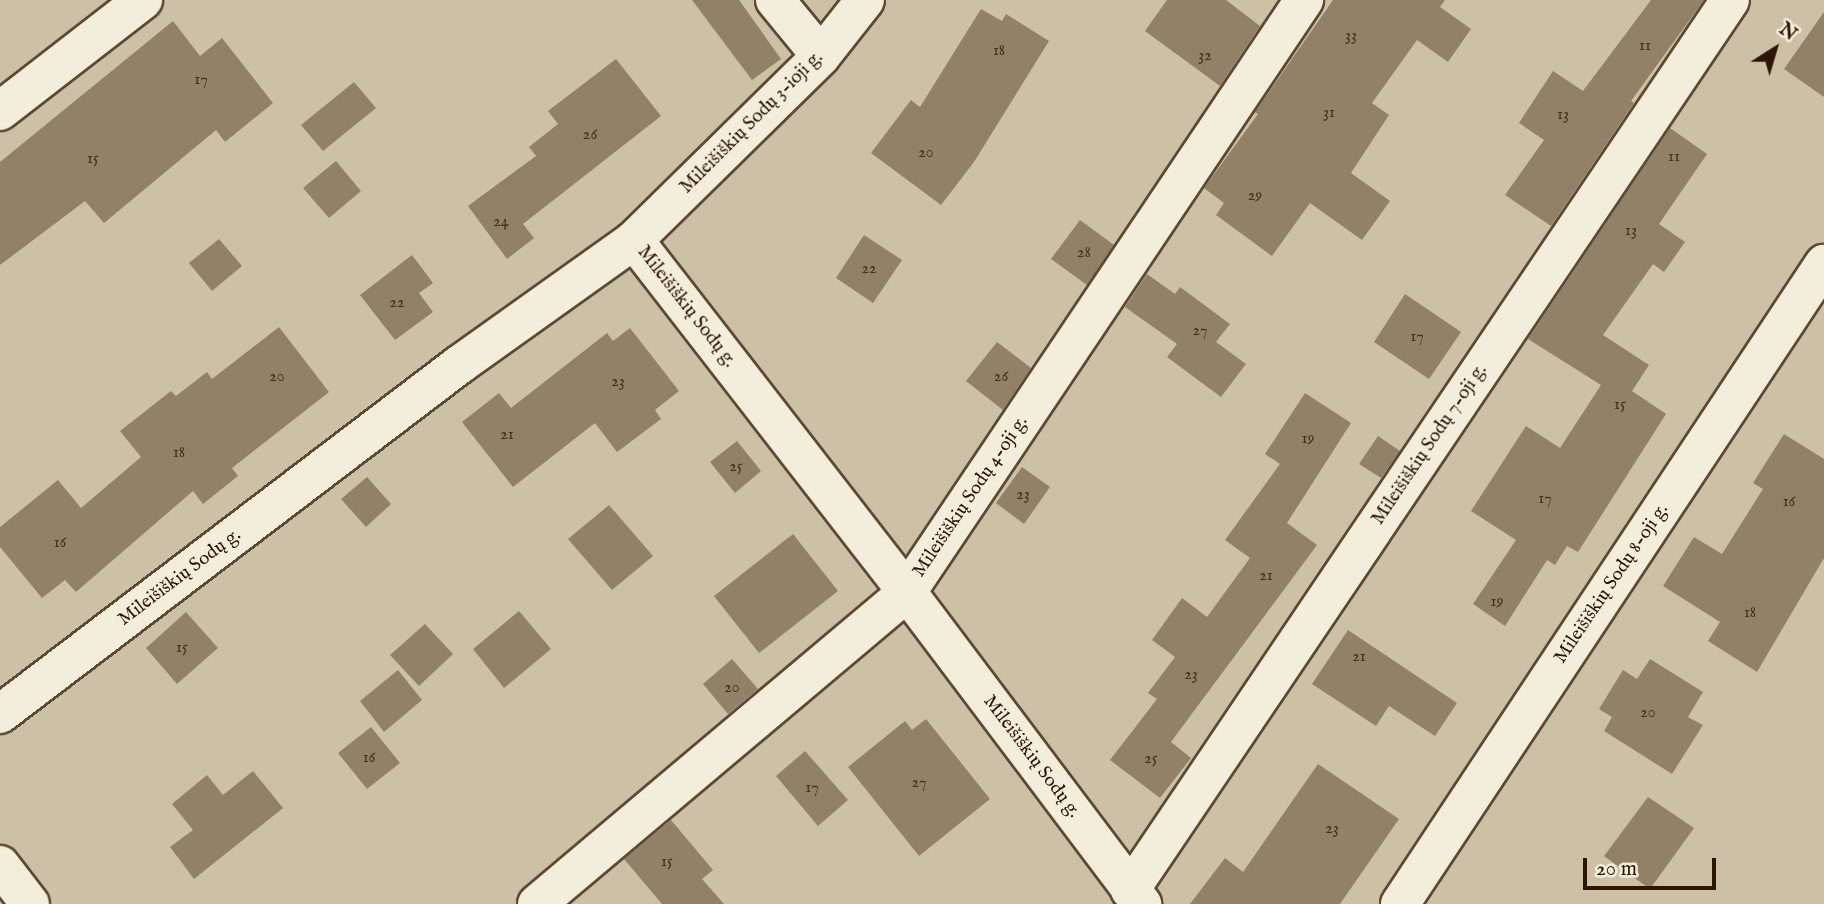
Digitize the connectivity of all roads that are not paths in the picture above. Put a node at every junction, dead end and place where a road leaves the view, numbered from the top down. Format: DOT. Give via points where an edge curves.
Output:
graph roads {
  1 [pos="143,0"];
  2 [pos="775,0"];
  3 [pos="865,0"];
  4 [pos="1304,0"];
  5 [pos="1730,0"];
  6 [pos="821,56"];
  7 [pos="0,111"];
  8 [pos="634,240"];
  9 [pos="1824,264"];
  10 [pos="907,592"];
  11 [pos="0,714"];
  12 [pos="0,865"];
  13 [pos="1136,897"];
  14 [pos="30,904"];
  15 [pos="537,904"];
  16 [pos="1400,904"];
  1 -- 7 [label="street"];
  2 -- 6 [label="street"];
  3 -- 6 [label="street, Mileišiškių Sodų 3-ioji g."];
  4 -- 10 [label="street, Mileišiškių Sodų 4-oji g."];
  5 -- 13 [label="street, Mileišiškių Sodų 7-oji g."];
  6 -- 8 [label="street, Mileišiškių Sodų 3-ioji g."];
  8 -- 10 [label="street, Mileišiškių Sodų g."];
  8 -- 11 [label="street, Mileišiškių Sodų g." via="459,365"];
  9 -- 16 [label="street, Mileišiškių Sodų 8-oji g."];
  10 -- 13 [label="street, Mileišiškių Sodų g."];
  10 -- 15 [label="street, Mileišiškių Sodų 4-oji g."];
  12 -- 14 [label="street"];
}
